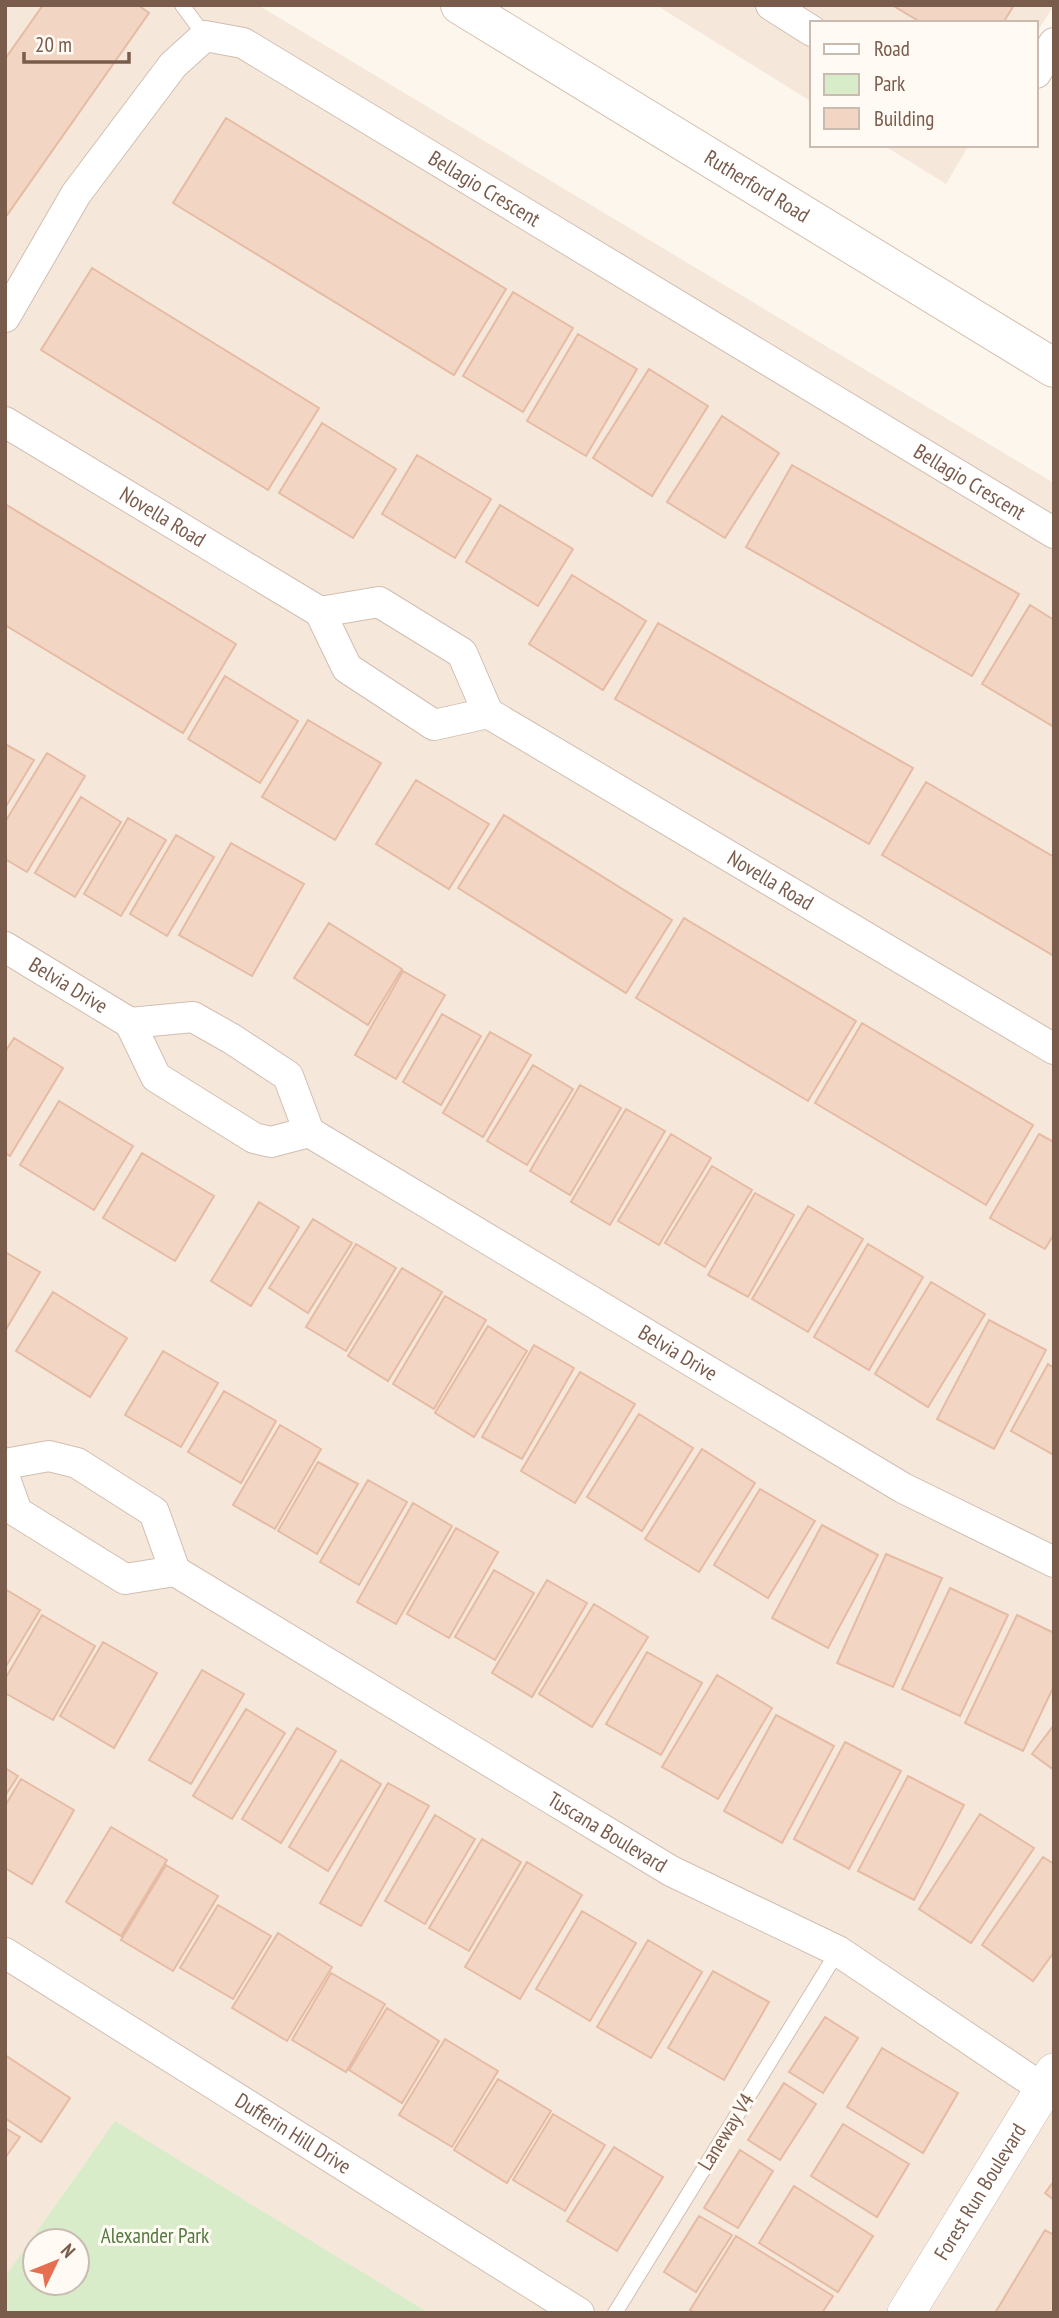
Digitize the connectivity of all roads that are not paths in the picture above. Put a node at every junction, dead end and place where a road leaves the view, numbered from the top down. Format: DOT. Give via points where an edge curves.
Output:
graph roads {
  1 [pos="182,5"];
  2 [pos="460,5"];
  3 [pos="771,5"];
  4 [pos="810,30"];
  5 [pos="205,36"];
  6 [pos="1054,43"];
  7 [pos="1038,70"];
  8 [pos="5,317"];
  9 [pos="1054,368"];
  10 [pos="5,422"];
  11 [pos="1054,533"];
  12 [pos="320,612"];
  13 [pos="488,713"];
  14 [pos="5,947"];
  15 [pos="130,1023"];
  16 [pos="1054,1049"];
  17 [pos="309,1132"];
  18 [pos="5,1464"];
  19 [pos="5,1479"];
  20 [pos="1054,1562"];
  21 [pos="174,1571"];
  22 [pos="838,1951"];
  23 [pos="5,1953"];
  24 [pos="1048,2080"];
  25 [pos="579,2313"];
  26 [pos="615,2313"];
  27 [pos="906,2313"];
  1 -- 5 [label="lane"];
  2 -- 9 [label="main road, Rutherford Road"];
  3 -- 4 [label="street"];
  5 -- 8 [label="street" via="173,65 76,194"];
  5 -- 11 [label="street, Bellagio Crescent" via="243,43"];
  6 -- 7 [label="street"];
  10 -- 12 [label="street, Novella Road"];
  12 -- 13 [label="street" via="346,668 434,725"];
  12 -- 13 [label="street" via="379,602 462,653"];
  13 -- 16 [label="street, Novella Road"];
  14 -- 15 [label="street, Belvia Drive"];
  15 -- 17 [label="street, Belvia Drive" via="156,1077 254,1138 271,1142"];
  15 -- 17 [label="street, Belvia Drive" via="193,1017 232,1039 288,1076"];
  17 -- 20 [label="street, Belvia Drive" via="903,1488"];
  18 -- 21 [label="street" via="49,1456 77,1463 154,1512"];
  19 -- 21 [label="street" via="17,1511 125,1579"];
  21 -- 22 [label="street, Tuscana Boulevard" via="671,1871"];
  22 -- 24 [label="street, Tuscana Boulevard"];
  22 -- 26 [label="lane, Laneway V4"];
  23 -- 25 [label="street, Dufferin Hill Drive"];
  24 -- 27 [label="street, Forest Run Boulevard"];
}
